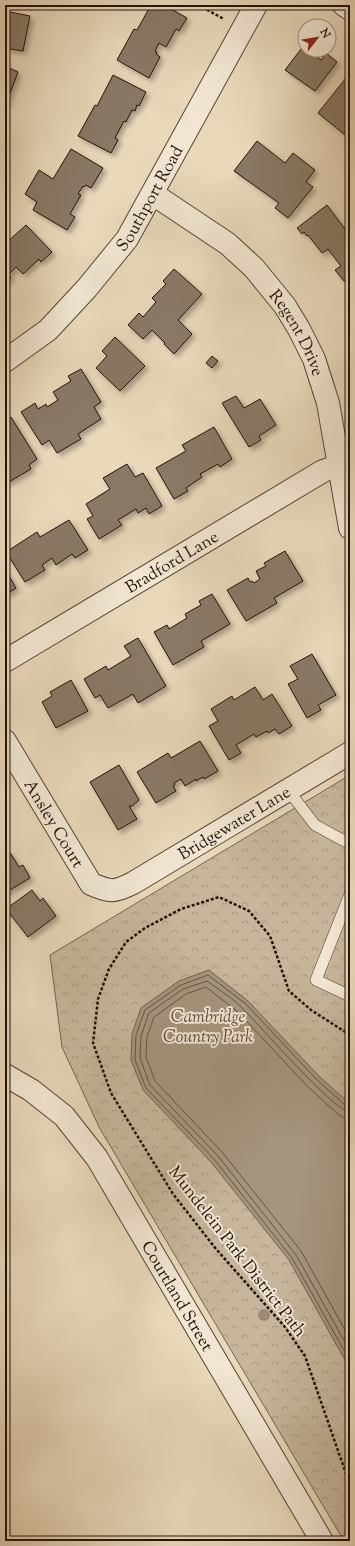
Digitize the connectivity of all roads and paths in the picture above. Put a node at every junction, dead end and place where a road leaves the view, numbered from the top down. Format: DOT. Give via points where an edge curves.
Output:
graph roads {
  1 [pos="198,5"];
  2 [pos="256,5"];
  3 [pos="344,5"];
  4 [pos="350,9"];
  5 [pos="243,29"];
  6 [pos="153,194"];
  7 [pos="5,361"];
  8 [pos="340,465"];
  9 [pos="350,528"];
  10 [pos="5,661"];
  11 [pos="5,741"];
  12 [pos="350,753"];
  13 [pos="288,790"];
  14 [pos="350,844"];
  15 [pos="116,891"];
  16 [pos="350,894"];
  17 [pos="350,996"];
  18 [pos="350,1035"];
  19 [pos="5,1075"];
  20 [pos="350,1485"];
  21 [pos="322,1541"];
  1 -- 5 [label="path"];
  2 -- 5 [label="street, Southport Road"];
  3 -- 4 [label="street"];
  5 -- 6 [label="street, Southport Road"];
  6 -- 7 [label="street, Southport Road" via="127,239 87,288 48,330"];
  6 -- 8 [label="street, Regent Drive" via="228,244 254,268 285,306 314,359 328,403"];
  8 -- 9 [label="street, Regent Drive"];
  8 -- 10 [label="street, Bradford Lane" via="323,471"];
  11 -- 15 [label="street, Ansley Court" via="91,884"];
  12 -- 13 [label="street, Bridgewater Lane"];
  13 -- 14 [label="lane" via="315,824"];
  13 -- 15 [label="street, Bridgewater Lane"];
  16 -- 17 [label="lane" via="316,980"];
  18 -- 20 [label="path, Mundelein Park District Path" via="311,1010 289,991 270,936 249,911 219,897 181,909 145,928 126,942 109,969 98,999 93,1042 111,1093 173,1194 216,1249 285,1327 305,1356"];
  19 -- 21 [label="street, Courtland Street" via="32,1090 64,1116 97,1158"];
}
